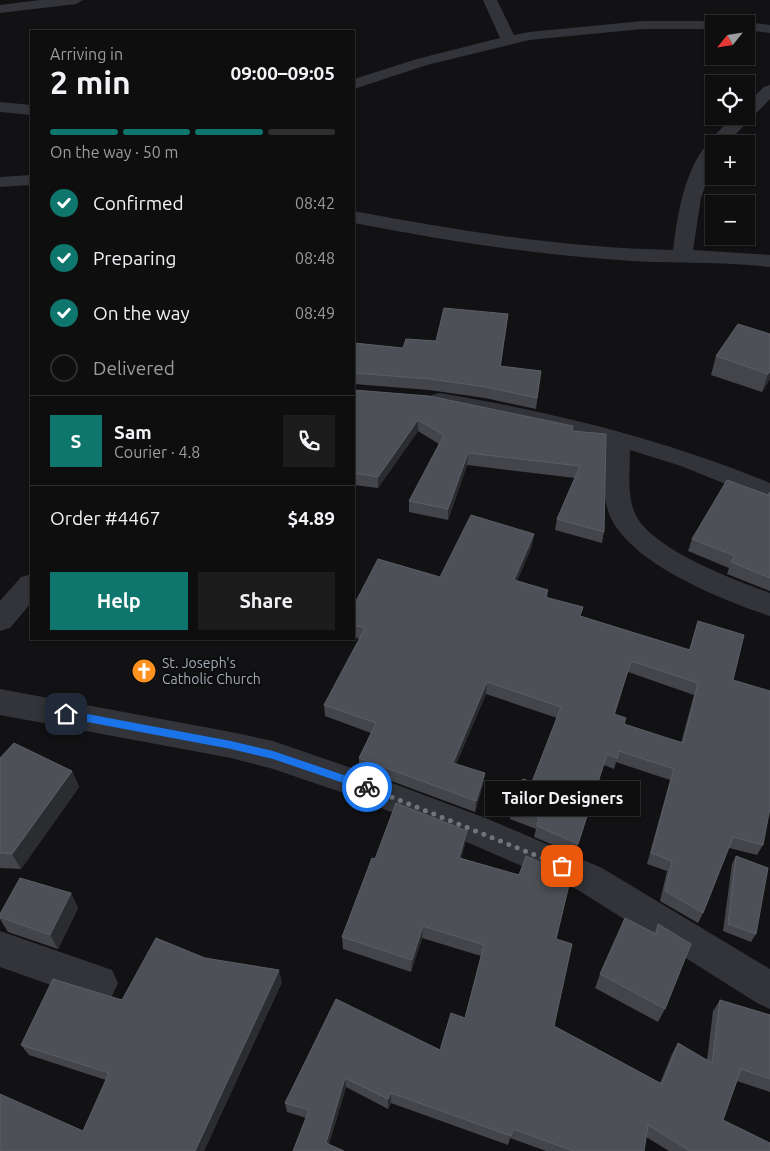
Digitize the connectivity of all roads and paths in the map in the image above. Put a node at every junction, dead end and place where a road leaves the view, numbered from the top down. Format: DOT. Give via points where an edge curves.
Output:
graph roads {
  1 [pos="76,0"];
  2 [pos="490,0"];
  3 [pos="0,9"];
  4 [pos="705,25"];
  5 [pos="755,27"];
  6 [pos="770,29"];
  7 [pos="508,39"];
  8 [pos="355,84"];
  9 [pos="770,90"];
  10 [pos="755,105"];
  11 [pos="0,107"];
  12 [pos="30,110"];
  13 [pos="735,125"];
  14 [pos="725,135"];
  15 [pos="705,160"];
  16 [pos="30,180"];
  17 [pos="0,182"];
  18 [pos="355,217"];
  19 [pos="682,256"];
  20 [pos="770,261"];
  21 [pos="420,398"];
  22 [pos="618,439"];
  23 [pos="770,493"];
  24 [pos="30,585"];
  25 [pos="770,605"];
  26 [pos="0,620"];
  27 [pos="0,702"];
  28 [pos="0,949"];
  29 [pos="100,983"];
  30 [pos="770,990"];
  1 -- 3 [label="street"];
  2 -- 7 [label="street"];
  4 -- 7 [label="street" via="643,25"];
  5 -- 6 [label="street"];
  7 -- 8 [label="street"];
  9 -- 10 [label="street"];
  11 -- 12 [label="street"];
  13 -- 14 [label="street"];
  15 -- 19 [label="street" via="693,190"];
  16 -- 17 [label="street"];
  18 -- 19 [label="street" via="538,247"];
  19 -- 20 [label="street" via="728,256"];
  21 -- 22 [label="street" via="485,408"];
  22 -- 23 [label="street" via="678,456"];
  22 -- 25 [label="street" via="620,511 629,530 639,540 679,564"];
  24 -- 26 [label="street"];
  27 -- 30 [label="street" via="231,745 273,755 358,784 485,833 590,879"];
  28 -- 29 [label="street"];
}
